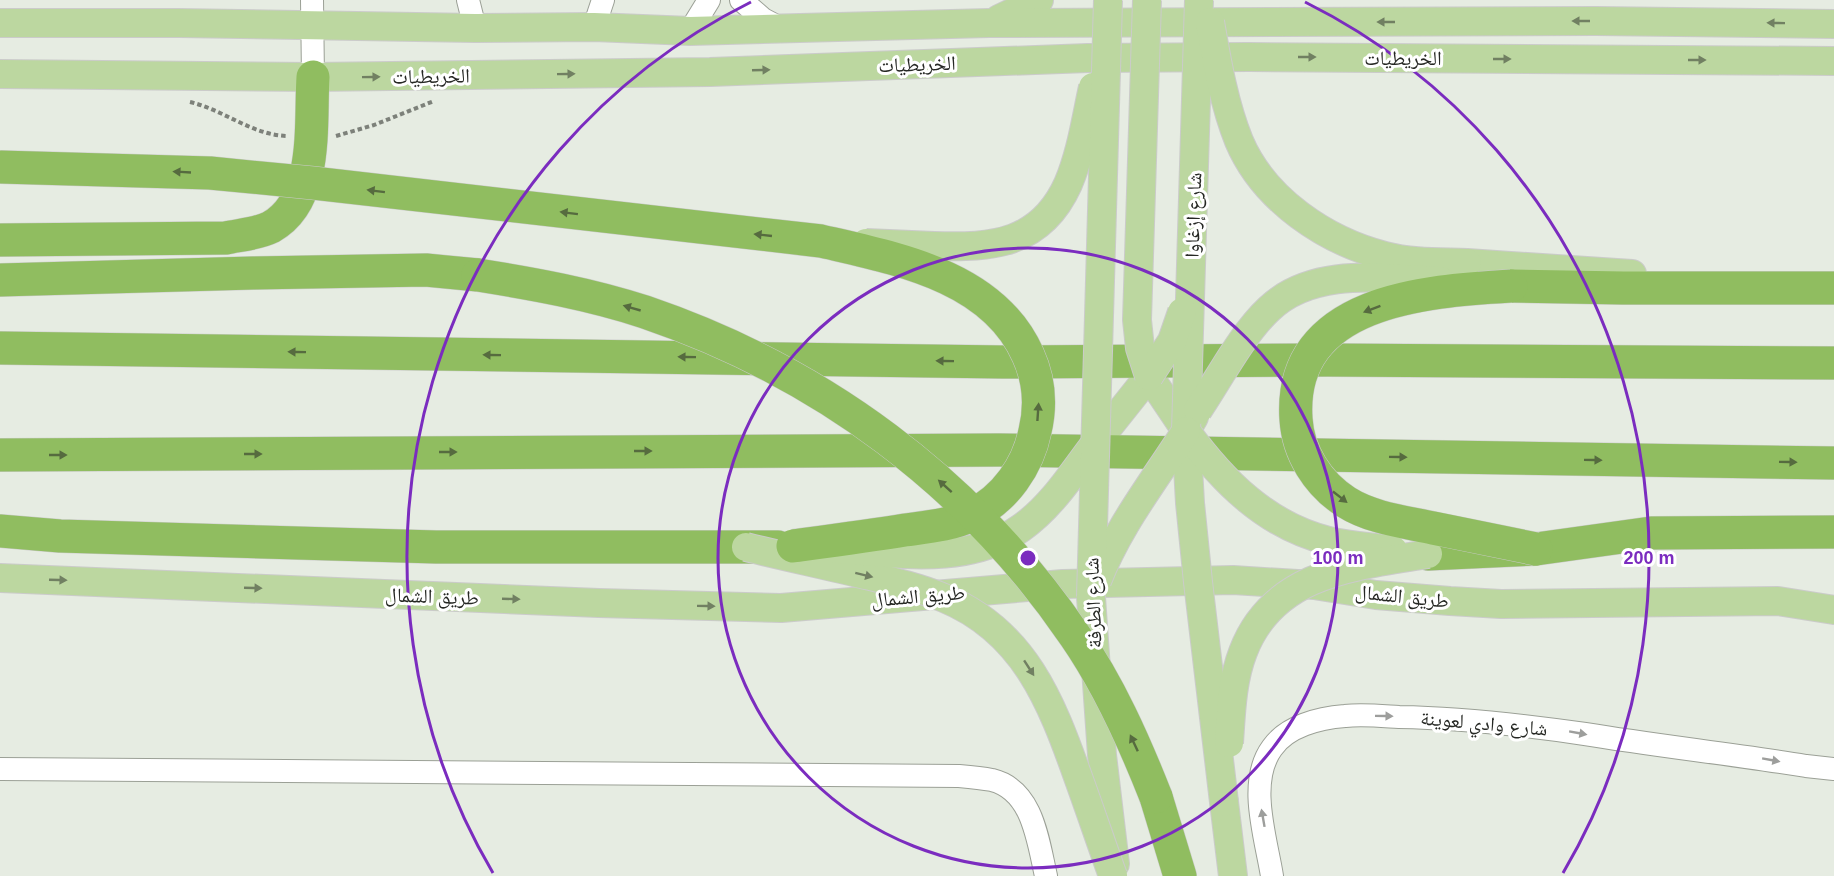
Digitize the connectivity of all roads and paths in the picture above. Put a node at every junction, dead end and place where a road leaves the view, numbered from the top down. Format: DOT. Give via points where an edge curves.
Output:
graph roads {
  1 [pos="468,0"];
  2 [pos="603,0"];
  3 [pos="709,0"];
  4 [pos="741,0"];
  5 [pos="1039,0"];
  6 [pos="1108,0"];
  7 [pos="1147,0"];
  8 [pos="1199,0"];
  9 [pos="1207,0"];
  10 [pos="1256,0"];
  11 [pos="312,12"];
  12 [pos="1279,22"];
  13 [pos="0,23"];
  14 [pos="989,23"];
  15 [pos="1834,24"];
  16 [pos="594,27"];
  17 [pos="475,28"];
  18 [pos="782,29"];
  19 [pos="690,31"];
  20 [pos="1107,33"];
  21 [pos="1834,62"];
  22 [pos="0,74"];
  23 [pos="313,77"];
  24 [pos="0,166"];
  25 [pos="0,240"];
  26 [pos="821,241"];
  27 [pos="1192,253"];
  28 [pos="0,280"];
  29 [pos="1624,281"];
  30 [pos="1511,286"];
  31 [pos="1834,288"];
  32 [pos="0,348"];
  33 [pos="1834,363"];
  34 [pos="1149,376"];
  35 [pos="1186,431"];
  36 [pos="1094,445"];
  37 [pos="0,455"];
  38 [pos="1834,463"];
  39 [pos="0,531"];
  40 [pos="1834,532"];
  41 [pos="60,536"];
  42 [pos="0,538"];
  43 [pos="793,546"];
  44 [pos="746,547"];
  45 [pos="1536,549"];
  46 [pos="1428,554"];
  47 [pos="0,578"];
  48 [pos="1091,597"];
  49 [pos="1834,597"];
  50 [pos="1778,602"];
  51 [pos="1834,610"];
  52 [pos="0,769"];
  53 [pos="1834,769"];
  54 [pos="1224,802"];
  55 [pos="1046,876"];
  56 [pos="1115,876"];
  57 [pos="1180,876"];
  58 [pos="1233,876"];
  59 [pos="1272,876"];
  1 -- 17 [label="street"];
  2 -- 16 [label="street"];
  3 -- 19 [label="street"];
  4 -- 18 [label="street"];
  5 -- 14 [label="main road"];
  6 -- 20 [label="main road, bridge"];
  7 -- 34 [label="main road, bridge" via="1137,321"];
  8 -- 27 [label="main road, شارع إزغاوا, bridge"];
  9 -- 29 [label="main road, bridge" via="1223,86 1243,150 1264,182 1315,225 1373,252 1416,261"];
  10 -- 12 [label="main road"];
  11 -- 13 [label="main road, الخريطيات"];
  11 -- 17 [label="main road, الخريطيات"];
  11 -- 23 [label="street"];
  12 -- 14 [label="main road, الخريطيات"];
  15 -- 12 [label="main road, الخريطيات, one-way"];
  14 -- 18 [label="main road, الخريطيات"];
  16 -- 17 [label="main road, الخريطيات"];
  16 -- 19 [label="main road, الخريطيات"];
  18 -- 19 [label="main road, الخريطيات"];
  20 -- 26 [label="main road, bridge" via="1069,182 1052,212 1035,227 1006,242 970,247"];
  20 -- 36 [label="main road, شارع الطرفة, bridge"];
  23 -- 21 [label="main road, الخريطيات, one-way" via="710,72 1088,58"];
  22 -- 23 [label="main road, الخريطيات"];
  23 -- 25 [label="highway" via="304,184 290,210 268,228 226,238"];
  26 -- 24 [label="highway, one-way, bridge" via="210,173"];
  43 -- 26 [label="highway, one-way, bridge" via="939,525 970,516 992,502 1025,463 1038,412 1037,384 1026,350 1011,326 985,300 912,264"];
  27 -- 34 [label="main road, bridge" via="1180,322"];
  27 -- 35 [label="main road, شارع إزغاوا, bridge"];
  57 -- 28 [label="highway, one-way, bridge" via="1135,745 1081,646 1028,572 941,482 850,411 785,372 645,312 570,291 477,275 426,270"];
  29 -- 30 [label="highway"];
  29 -- 31 [label="highway"];
  30 -- 35 [label="main road, bridge" via="1359,279 1305,286 1286,295 1261,317"];
  30 -- 45 [label="highway, one-way, bridge" via="1409,297 1376,306 1344,322 1323,340 1304,368 1296,395 1296,424 1313,469 1337,495 1355,506 1400,521"];
  33 -- 32 [label="highway, one-way" via="1003,362"];
  34 -- 35 [label="main road"];
  34 -- 36 [label="main road"];
  35 -- 46 [label="main road, bridge" via="1217,472 1283,524 1335,542"];
  35 -- 48 [label="main road, bridge" via="1119,535"];
  35 -- 54 [label="main road, bridge" via="1198,582"];
  36 -- 43 [label="main road, bridge" via="1034,517 1009,536 981,547 916,554"];
  36 -- 48 [label="main road, شارع الطرفة, bridge"];
  37 -- 38 [label="highway, one-way" via="999,450"];
  39 -- 41 [label="highway"];
  40 -- 45 [label="highway" via="1651,533"];
  41 -- 42 [label="main road"];
  41 -- 44 [label="highway" via="436,548"];
  43 -- 44 [label="highway, bridge"];
  44 -- 56 [label="main road, one-way, bridge" via="933,593 999,632 1032,671 1055,714"];
  45 -- 46 [label="highway, bridge"];
  46 -- 54 [label="main road, bridge" via="1325,574 1296,588 1267,612 1249,639 1238,668"];
  47 -- 50 [label="main road, طريق الشمال, one-way" via="781,608 1062,584 1233,580 1501,603"];
  48 -- 56 [label="main road, شارع الطرفة, bridge"];
  49 -- 50 [label="main road"];
  50 -- 51 [label="main road, طريق الشمال"];
  52 -- 55 [label="street" via="959,776 993,780 1013,790 1027,808"];
  59 -- 53 [label="street, شارع وادي لعوينة, one-way" via="1261,808 1260,773 1264,760 1277,742 1294,729 1345,716 1463,718"];
  54 -- 58 [label="main road"];
}
